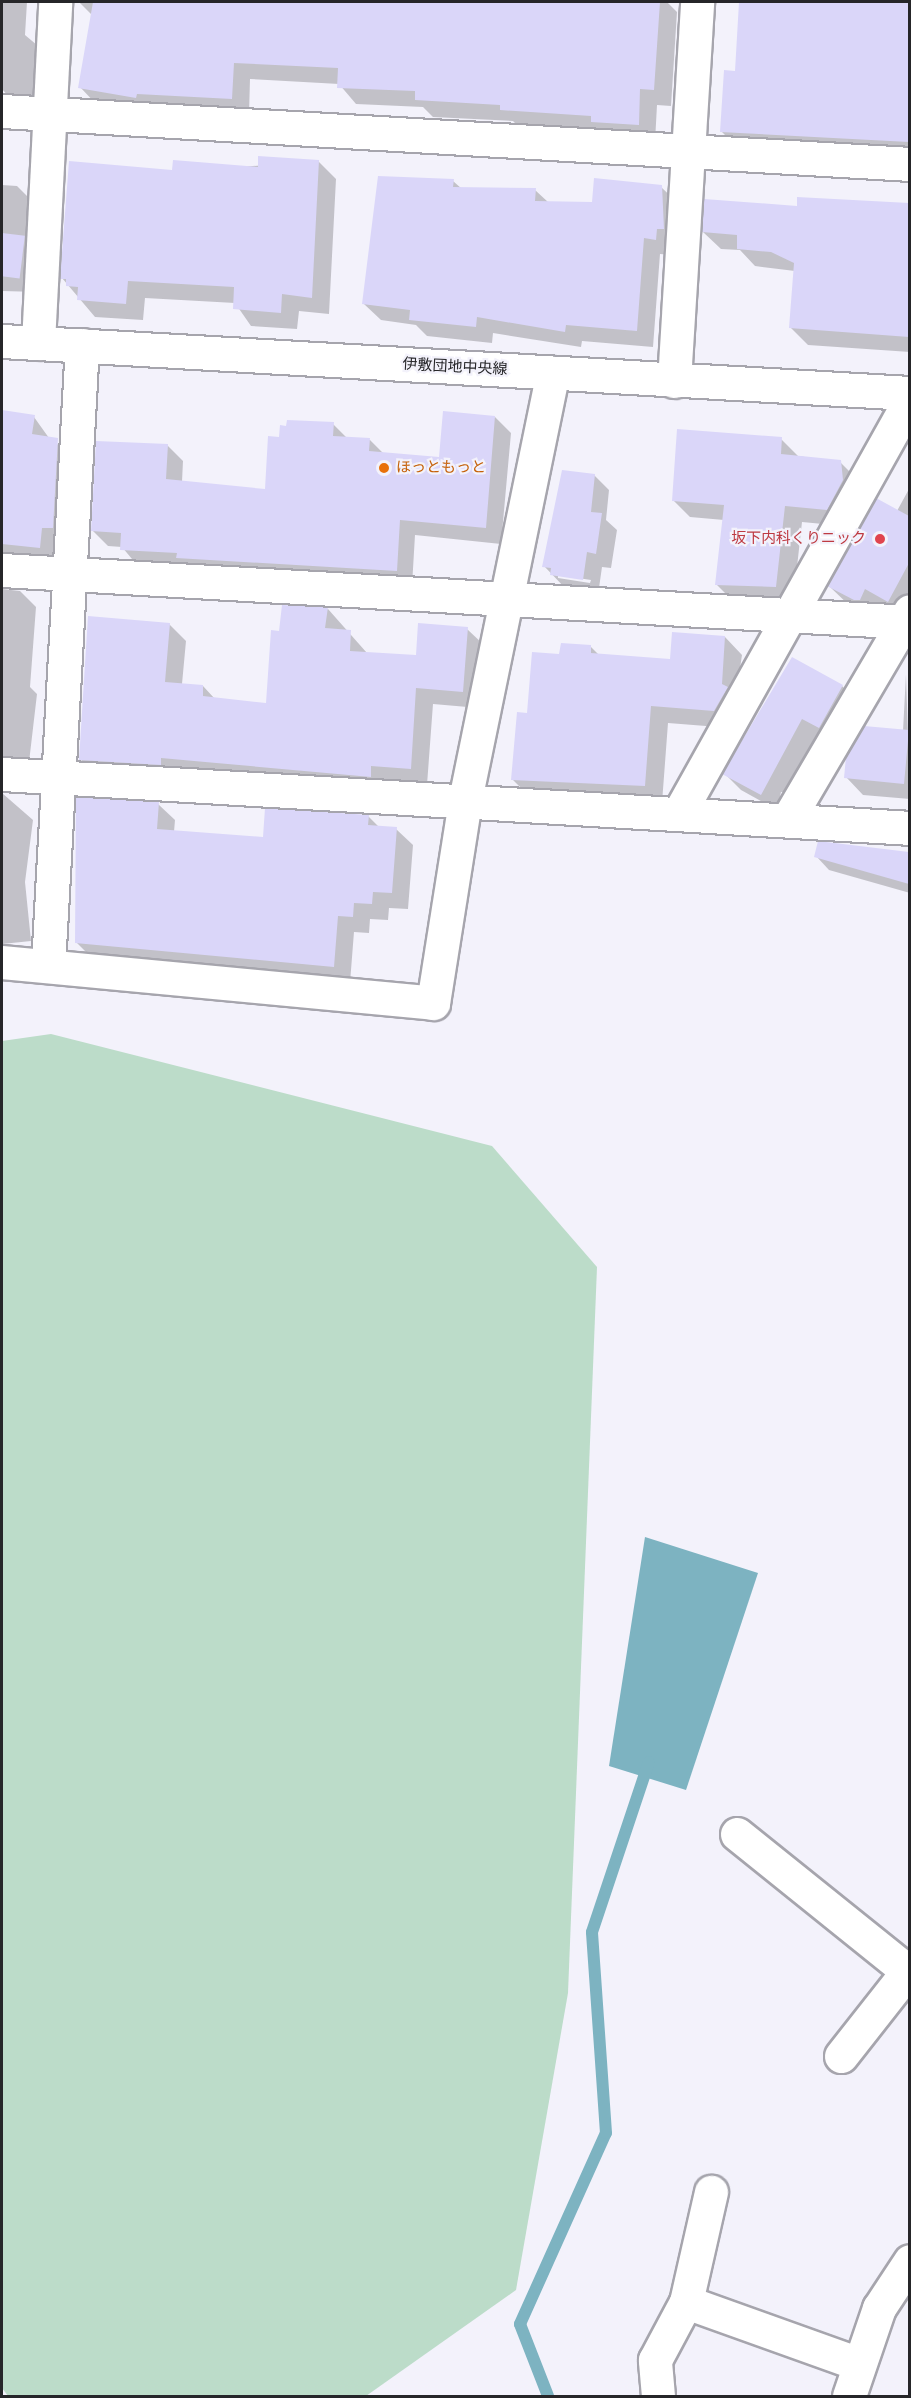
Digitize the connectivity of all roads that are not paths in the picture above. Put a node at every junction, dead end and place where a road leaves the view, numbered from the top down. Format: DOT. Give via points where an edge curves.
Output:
graph roads {
  1 [pos="55,2"];
  2 [pos="697,2"];
  3 [pos="2,111"];
  4 [pos="49,114"];
  5 [pos="688,152"];
  6 [pos="909,164"];
  7 [pos="2,340"];
  8 [pos="38,343"];
  9 [pos="82,345"];
  10 [pos="553,373"];
  11 [pos="674,381"];
  12 [pos="909,393"];
  13 [pos="909,399"];
  14 [pos="2,570"];
  15 [pos="68,575"];
  16 [pos="507,600"];
  17 [pos="788,615"];
  18 [pos="908,619"];
  19 [pos="2,774"];
  20 [pos="58,777"];
  21 [pos="465,800"];
  22 [pos="678,813"];
  23 [pos="788,819"];
  24 [pos="909,828"];
  25 [pos="2,962"];
  26 [pos="48,966"];
  27 [pos="736,1834"];
  28 [pos="908,1972"];
  29 [pos="841,2056"];
  30 [pos="711,2192"];
  31 [pos="909,2261"];
  32 [pos="686,2302"];
  33 [pos="860,2364"];
  34 [pos="658,2397"];
  35 [pos="849,2397"];
  1 -- 4 [label="street"];
  2 -- 5 [label="street"];
  3 -- 4 [label="street"];
  4 -- 5 [label="street"];
  4 -- 8 [label="street"];
  5 -- 6 [label="street"];
  5 -- 11 [label="street"];
  7 -- 8 [label="street, 伊敷団地中央線"];
  8 -- 9 [label="street, 伊敷団地中央線"];
  9 -- 10 [label="street, 伊敷団地中央線"];
  9 -- 15 [label="street"];
  10 -- 11 [label="street, 伊敷団地中央線"];
  10 -- 16 [label="street"];
  11 -- 12 [label="street, 伊敷団地中央線"];
  13 -- 17 [label="street"];
  14 -- 15 [label="street"];
  15 -- 16 [label="street"];
  15 -- 20 [label="street"];
  16 -- 17 [label="street"];
  16 -- 21 [label="street"];
  17 -- 18 [label="street"];
  17 -- 22 [label="street"];
  18 -- 23 [label="street"];
  19 -- 20 [label="street"];
  20 -- 21 [label="street"];
  20 -- 26 [label="street"];
  21 -- 22 [label="street"];
  21 -- 26 [label="street" via="433,1003"];
  22 -- 23 [label="street"];
  23 -- 24 [label="street"];
  25 -- 26 [label="street"];
  27 -- 28 [label="street"];
  28 -- 29 [label="street"];
  30 -- 32 [label="street"];
  31 -- 33 [label="street" via="879,2308"];
  32 -- 33 [label="street"];
  32 -- 34 [label="street" via="654,2360"];
  33 -- 35 [label="street"];
}
